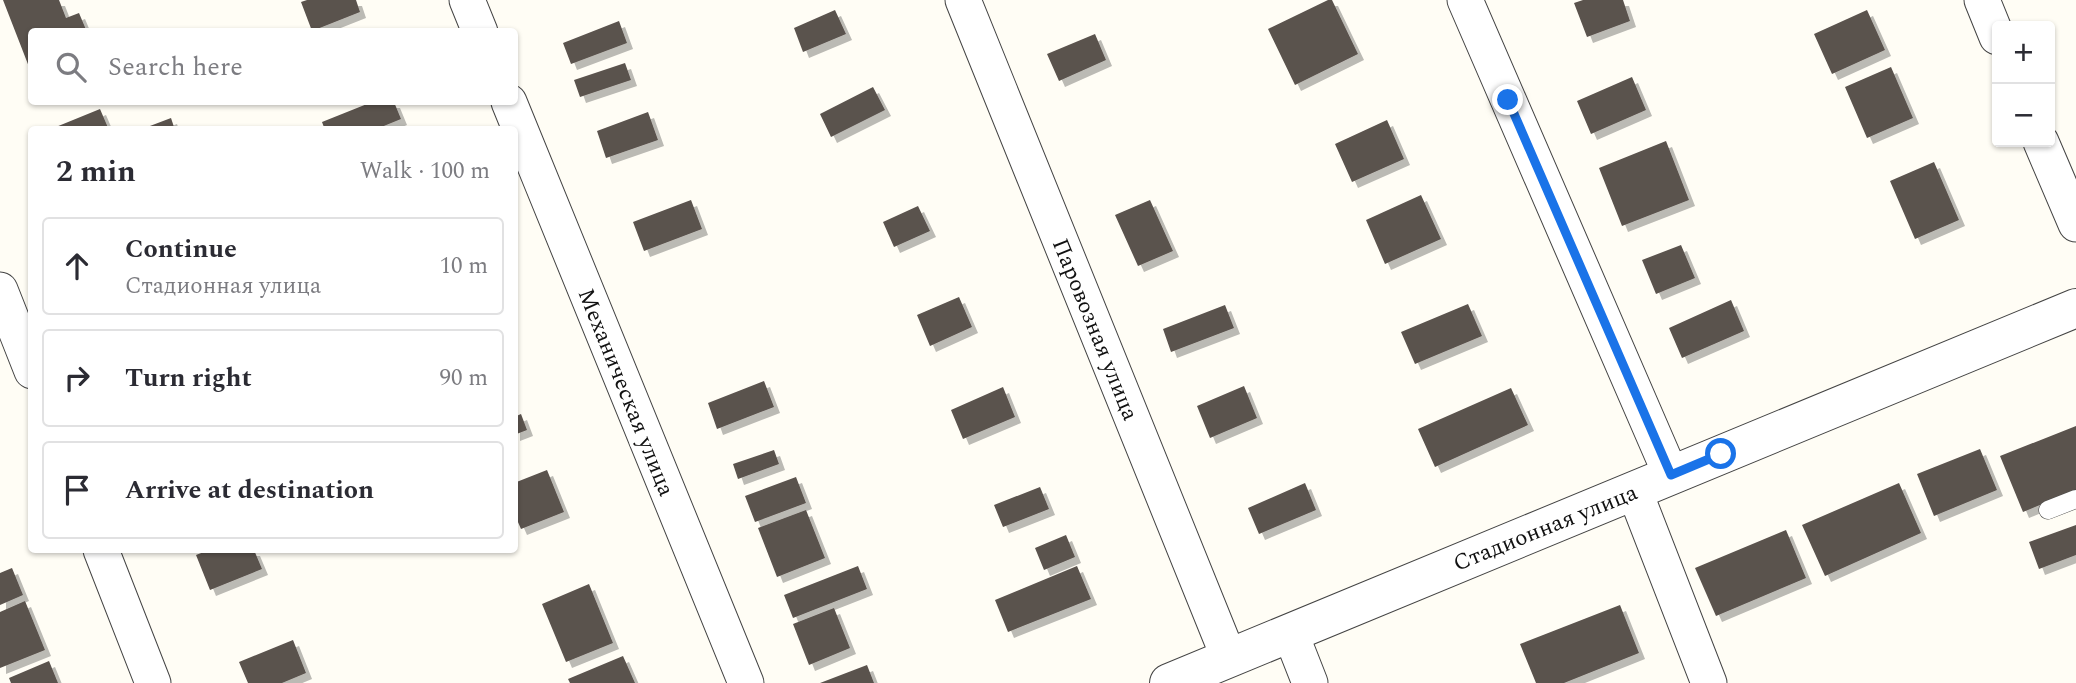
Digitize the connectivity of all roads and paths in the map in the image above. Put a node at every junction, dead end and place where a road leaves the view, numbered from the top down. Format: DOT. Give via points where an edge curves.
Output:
graph roads {
  1 [pos="467,0"];
  2 [pos="963,0"];
  3 [pos="1465,0"];
  4 [pos="1982,0"];
  5 [pos="1992,25"];
  6 [pos="478,28"];
  7 [pos="510,105"];
  8 [pos="2043,147"];
  9 [pos="2076,224"];
  10 [pos="0,290"];
  11 [pos="2076,308"];
  12 [pos="28,361"];
  13 [pos="1671,475"];
  14 [pos="1634,490"];
  15 [pos="2076,499"];
  16 [pos="2048,510"];
  17 [pos="102,553"];
  18 [pos="1290,632"];
  19 [pos="1229,657"];
  20 [pos="153,683"];
  21 [pos="746,683"];
  22 [pos="1169,683"];
  23 [pos="1310,683"];
  24 [pos="1709,683"];
  1 -- 6 [label="street"];
  2 -- 19 [label="street, Паровозная улица"];
  3 -- 13 [label="street"];
  4 -- 5 [label="street"];
  7 -- 21 [label="street, Механическая улица"];
  8 -- 9 [label="street"];
  10 -- 12 [label="street"];
  11 -- 13 [label="street, Стадионная улица"];
  13 -- 14 [label="street, Стадионная улица"];
  14 -- 18 [label="street, Стадионная улица"];
  14 -- 24 [label="street"];
  15 -- 16 [label="lane"];
  17 -- 20 [label="street"];
  18 -- 19 [label="street, Стадионная улица"];
  18 -- 23 [label="street"];
  19 -- 22 [label="street, Стадионная улица"];
}
